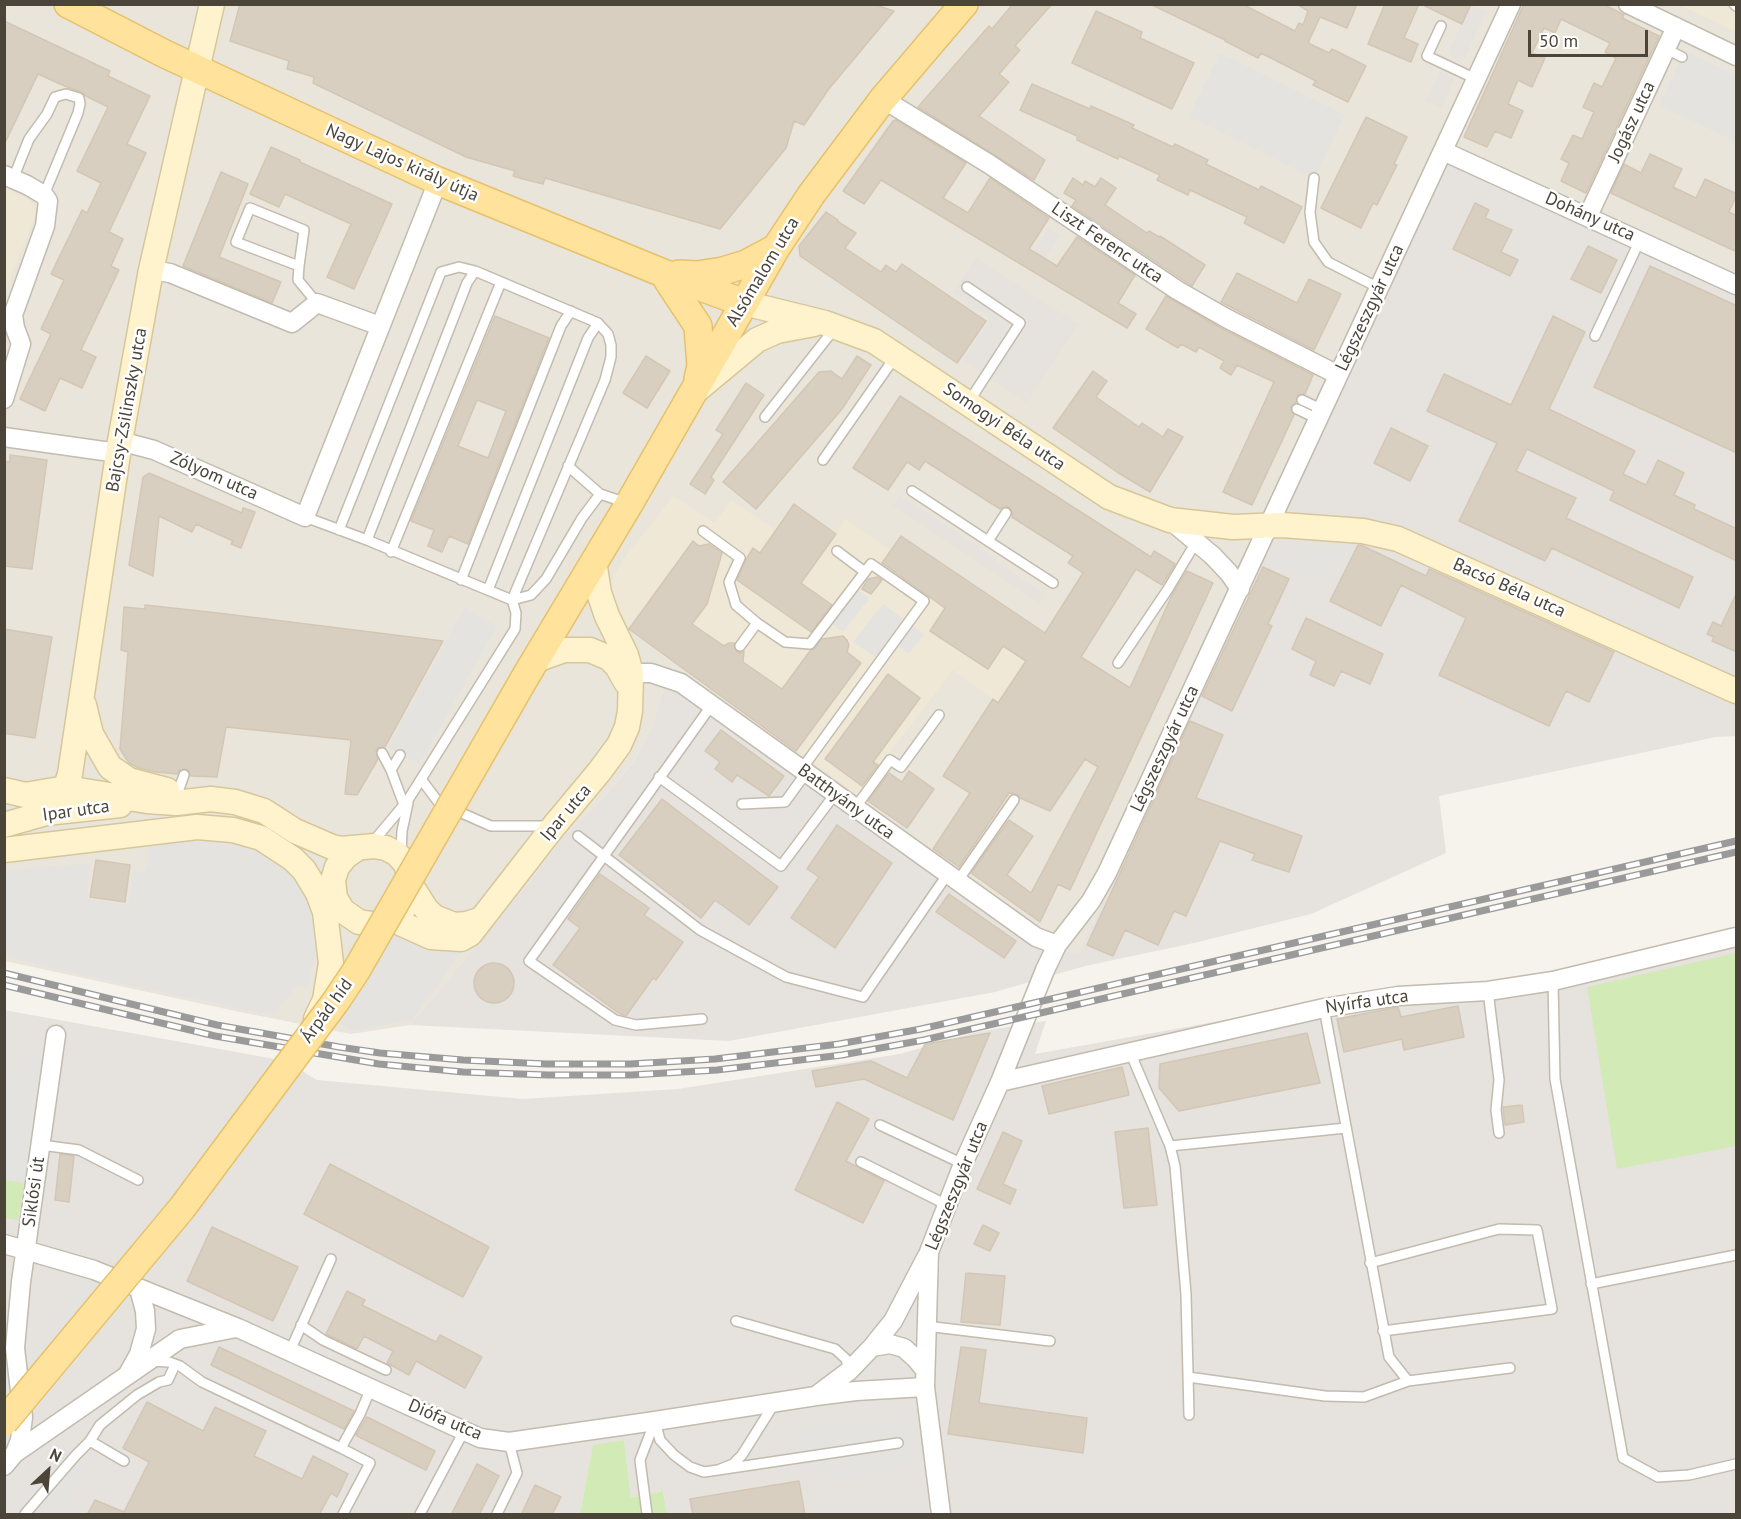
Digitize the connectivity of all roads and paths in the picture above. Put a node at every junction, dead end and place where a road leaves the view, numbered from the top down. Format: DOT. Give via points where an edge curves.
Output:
graph roads {
  1 [pos="68,4"];
  2 [pos="212,4"];
  3 [pos="964,4"];
  4 [pos="1628,4"];
  5 [pos="1509,5"];
  6 [pos="1441,26"];
  7 [pos="1676,27"];
  8 [pos="1666,49"];
  9 [pos="1737,56"];
  10 [pos="1682,57"];
  11 [pos="197,68"];
  12 [pos="1476,79"];
  13 [pos="883,99"];
  14 [pos="1443,151"];
  15 [pos="9,177"];
  16 [pos="1314,178"];
  17 [pos="438,181"];
  18 [pos="44,195"];
  19 [pos="1588,216"];
  20 [pos="1640,240"];
  21 [pos="776,248"];
  22 [pos="299,266"];
  23 [pos="151,270"];
  24 [pos="475,271"];
  25 [pos="663,273"];
  26 [pos="1735,281"];
  27 [pos="501,282"];
  28 [pos="967,287"];
  29 [pos="1379,288"];
  30 [pos="317,303"];
  31 [pos="744,303"];
  32 [pos="571,311"];
  33 [pos="9,314"];
  34 [pos="598,323"];
  35 [pos="831,325"];
  36 [pos="380,326"];
  37 [pos="1595,336"];
  38 [pos="896,355"];
  39 [pos="1338,375"];
  40 [pos="694,391"];
  41 [pos="4,399"];
  42 [pos="968,403"];
  43 [pos="1300,404"];
  44 [pos="1320,414"];
  45 [pos="765,417"];
  46 [pos="4,437"];
  47 [pos="119,447"];
  48 [pos="823,460"];
  49 [pos="568,466"];
  50 [pos="912,491"];
  51 [pos="600,494"];
  52 [pos="629,504"];
  53 [pos="1006,513"];
  54 [pos="305,517"];
  55 [pos="1170,520"];
  56 [pos="1270,525"];
  57 [pos="339,530"];
  58 [pos="703,531"];
  59 [pos="367,540"];
  60 [pos="988,541"];
  61 [pos="1196,542"];
  62 [pos="837,551"];
  63 [pos="391,552"];
  64 [pos="594,561"];
  65 [pos="866,572"];
  66 [pos="461,580"];
  67 [pos="1053,583"];
  68 [pos="1240,588"];
  69 [pos="488,590"];
  70 [pos="512,600"];
  71 [pos="757,623"];
  72 [pos="740,646"];
  73 [pos="1118,663"];
  74 [pos="531,667"];
  75 [pos="632,684"];
  76 [pos="1737,691"];
  77 [pos="81,692"];
  78 [pos="706,698"];
  79 [pos="939,715"];
  80 [pos="381,753"];
  81 [pos="400,755"];
  82 [pos="391,770"];
  83 [pos="804,772"];
  84 [pos="659,777"];
  85 [pos="421,779"];
  86 [pos="68,781"];
  87 [pos="4,790"];
  88 [pos="835,794"];
  89 [pos="211,799"];
  90 [pos="1014,800"];
  91 [pos="147,801"];
  92 [pos="406,802"];
  93 [pos="742,804"];
  94 [pos="855,808"];
  95 [pos="46,813"];
  96 [pos="4,825"];
  97 [pos="554,826"];
  98 [pos="295,831"];
  99 [pos="578,836"];
  100 [pos="363,847"];
  101 [pos="4,850"];
  102 [pos="604,854"];
  103 [pos="401,858"];
  104 [pos="952,878"];
  105 [pos="333,880"];
  106 [pos="412,887"];
  107 [pos="391,919"];
  108 [pos="480,920"];
  109 [pos="1737,937"];
  110 [pos="1057,945"];
  111 [pos="1552,981"];
  112 [pos="1488,991"];
  113 [pos="1324,1008"];
  114 [pos="702,1019"];
  115 [pos="311,1033"];
  116 [pos="56,1035"];
  117 [pos="1130,1052"];
  118 [pos="1000,1082"];
  119 [pos="880,1125"];
  120 [pos="1346,1128"];
  121 [pos="1499,1133"];
  122 [pos="41,1145"];
  123 [pos="1170,1146"];
  124 [pos="861,1162"];
  125 [pos="963,1164"];
  126 [pos="138,1180"];
  127 [pos="947,1206"];
  128 [pos="4,1246"];
  129 [pos="26,1250"];
  130 [pos="929,1252"];
  131 [pos="1737,1255"];
  132 [pos="331,1259"];
  133 [pos="1370,1263"];
  134 [pos="1592,1284"];
  135 [pos="139,1289"];
  136 [pos="736,1322"];
  137 [pos="301,1325"];
  138 [pos="926,1326"];
  139 [pos="238,1328"];
  140 [pos="1383,1331"];
  141 [pos="1050,1341"];
  142 [pos="872,1347"];
  143 [pos="15,1348"];
  144 [pos="290,1351"];
  145 [pos="149,1360"];
  146 [pos="4,1365"];
  147 [pos="175,1365"];
  148 [pos="1510,1368"];
  149 [pos="386,1370"];
  150 [pos="849,1371"];
  151 [pos="127,1376"];
  152 [pos="1188,1377"];
  153 [pos="925,1378"];
  154 [pos="1408,1381"];
  155 [pos="371,1388"];
  156 [pos="816,1396"];
  157 [pos="775,1402"];
  158 [pos="1189,1415"];
  159 [pos="4,1422"];
  160 [pos="655,1422"];
  161 [pos="464,1431"];
  162 [pos="90,1441"];
  163 [pos="509,1442"];
  164 [pos="898,1443"];
  165 [pos="341,1448"];
  166 [pos="10,1460"];
  167 [pos="124,1461"];
  168 [pos="1737,1464"];
  169 [pos="718,1470"];
  170 [pos="25,1515"];
  171 [pos="343,1515"];
  172 [pos="420,1515"];
  173 [pos="497,1515"];
  174 [pos="647,1515"];
  175 [pos="941,1515"];
  1 -- 11 [label="main road, Nagy Lajos király útja"];
  2 -- 11 [label="street, Bajcsy-Zsilinszky utca"];
  3 -- 13 [label="main road, Alsómalom utca"];
  4 -- 7 [label="street"];
  5 -- 12 [label="street, Légszeszgyár utca"];
  6 -- 12 [label="lane" via="1427,56"];
  7 -- 8 [label="street, Jogász utca"];
  7 -- 9 [label="street"];
  8 -- 10 [label="lane"];
  8 -- 19 [label="street, Jogász utca"];
  11 -- 17 [label="main road, Nagy Lajos király útja"];
  11 -- 23 [label="street, Bajcsy-Zsilinszky utca"];
  12 -- 14 [label="street, Légszeszgyár utca"];
  13 -- 21 [label="main road, Alsómalom utca"];
  13 -- 39 [label="street, Liszt Ferenc utca" via="1177,290"];
  14 -- 19 [label="street, Dohány utca"];
  14 -- 29 [label="street, Légszeszgyár utca"];
  15 -- 18 [label="street"];
  15 -- 18 [label="lane" via="55,97 66,94 79,98 78,112"];
  16 -- 29 [label="lane" via="1310,212 1314,242 1328,262"];
  17 -- 25 [label="main road, Nagy Lajos király útja"];
  17 -- 36 [label="street"];
  18 -- 33 [label="street" via="48,201 45,226"];
  19 -- 20 [label="street, Dohány utca"];
  20 -- 26 [label="street, Dohány utca"];
  20 -- 37 [label="lane"];
  21 -- 25 [label="main road" via="723,271 697,275"];
  21 -- 31 [label="main road, Alsómalom utca"];
  22 -- 22 [label="lane" via="236,242 250,208 304,230"];
  22 -- 30 [label="lane" via="298,280"];
  23 -- 30 [label="street" via="170,273 292,323"];
  23 -- 47 [label="street, Bajcsy-Zsilinszky utca"];
  24 -- 27 [label="lane"];
  24 -- 57 [label="lane" via="459,267 441,272"];
  24 -- 59 [label="lane" via="466,283"];
  25 -- 31 [label="main road, Nagy Lajos király útja"];
  25 -- 40 [label="main road" via="698,326 701,366"];
  27 -- 32 [label="lane"];
  27 -- 63 [label="lane"];
  28 -- 42 [label="lane" via="1020,323"];
  29 -- 39 [label="street, Légszeszgyár utca"];
  30 -- 36 [label="street"];
  31 -- 35 [label="street, Somogyi Béla utca"];
  31 -- 40 [label="main road, Alsómalom utca"];
  32 -- 34 [label="lane"];
  32 -- 66 [label="lane" via="561,326"];
  33 -- 41 [label="street" via="21,344"];
  34 -- 49 [label="lane" via="608,334 611,357 605,381"];
  34 -- 69 [label="lane" via="588,338"];
  35 -- 38 [label="street, Somogyi Béla utca" via="873,341"];
  35 -- 40 [label="street" via="796,326 766,335"];
  35 -- 45 [label="lane"];
  36 -- 54 [label="street"];
  38 -- 42 [label="street, Somogyi Béla utca"];
  38 -- 48 [label="lane"];
  39 -- 44 [label="street, Légszeszgyár utca"];
  40 -- 52 [label="main road, Alsómalom utca"];
  42 -- 55 [label="street, Somogyi Béla utca" via="1109,496"];
  43 -- 44 [label="lane"];
  44 -- 56 [label="street, Légszeszgyár utca"];
  46 -- 47 [label="street, Zólyom utca"];
  47 -- 54 [label="street, Zólyom utca" via="154,450"];
  47 -- 77 [label="street, Bajcsy-Zsilinszky utca"];
  49 -- 51 [label="lane"];
  49 -- 70 [label="lane"];
  50 -- 60 [label="lane"];
  51 -- 52 [label="lane"];
  51 -- 70 [label="lane" via="546,579 531,595"];
  52 -- 64 [label="main road, Alsómalom utca"];
  53 -- 60 [label="lane"];
  54 -- 57 [label="lane"];
  55 -- 56 [label="street, Somogyi Béla utca" via="1233,527"];
  55 -- 61 [label="street"];
  56 -- 68 [label="street, Légszeszgyár utca"];
  56 -- 76 [label="street, Bacsó Béla utca" via="1363,531 1398,539"];
  57 -- 59 [label="lane"];
  58 -- 71 [label="lane" via="740,558 729,582 736,605"];
  59 -- 63 [label="lane"];
  60 -- 67 [label="lane"];
  61 -- 68 [label="street"];
  61 -- 73 [label="lane"];
  62 -- 65 [label="lane"];
  63 -- 66 [label="lane"];
  64 -- 74 [label="main road, Árpád híd"];
  64 -- 75 [label="street, Ipar utca" via="599,593 626,655"];
  65 -- 71 [label="lane" via="810,644 785,642"];
  65 -- 83 [label="lane" via="871,564 924,601"];
  66 -- 69 [label="lane"];
  68 -- 110 [label="street, Légszeszgyár utca" via="1107,873"];
  69 -- 70 [label="lane"];
  70 -- 85 [label="lane" via="515,629"];
  71 -- 72 [label="lane"];
  74 -- 75 [label="street" via="564,650 580,649 602,653"];
  74 -- 115 [label="main road, Árpád híd, bridge" via="356,971"];
  75 -- 78 [label="street, Batthyány utca" via="661,676"];
  75 -- 97 [label="street, Ipar utca" via="627,727 619,745"];
  77 -- 86 [label="street, Bajcsy-Zsilinszky utca"];
  77 -- 89 [label="street" via="91,734 110,767 129,780 181,783"];
  78 -- 83 [label="street, Batthyány utca"];
  78 -- 84 [label="lane"];
  79 -- 94 [label="lane" via="901,767 890,760"];
  80 -- 82 [label="lane"];
  81 -- 82 [label="lane"];
  82 -- 92 [label="lane"];
  83 -- 88 [label="street, Batthyány utca"];
  83 -- 93 [label="lane" via="785,802"];
  84 -- 88 [label="lane" via="781,866"];
  84 -- 102 [label="lane"];
  85 -- 92 [label="lane"];
  85 -- 97 [label="lane" via="439,802 491,826"];
  86 -- 87 [label="street, Ipar utca" via="25,795"];
  86 -- 91 [label="street, Ipar utca"];
  86 -- 95 [label="street" via="63,795"];
  88 -- 94 [label="street, Batthyány utca"];
  89 -- 91 [label="street, Ipar utca"];
  89 -- 98 [label="street, Ipar utca" via="264,812"];
  90 -- 104 [label="lane"];
  91 -- 95 [label="street, Ipar utca"];
  92 -- 100 [label="lane" via="377,839"];
  92 -- 103 [label="lane"];
  94 -- 104 [label="street, Batthyány utca"];
  95 -- 96 [label="street, Ipar utca"];
  97 -- 108 [label="street, Ipar utca"];
  98 -- 100 [label="street, Ipar utca" via="332,847"];
  98 -- 105 [label="street, Ipar utca"];
  99 -- 102 [label="lane"];
  100 -- 103 [label="street, Ipar utca" via="386,848"];
  100 -- 105 [label="street" via="341,861"];
  101 -- 115 [label="street, bridge" via="197,827 244,832 261,838 304,870 325,912 330,975 325,1000"];
  102 -- 104 [label="lane" via="700,930 768,968 786,977 863,997"];
  102 -- 114 [label="lane" via="529,961 615,1020 636,1025"];
  103 -- 106 [label="street"];
  104 -- 110 [label="street, Batthyány utca" via="1036,937"];
  105 -- 107 [label="street, Ipar utca" via="337,902 348,915 366,924"];
  106 -- 107 [label="street" via="406,906"];
  106 -- 108 [label="street" via="434,917 454,925"];
  107 -- 108 [label="street, Ipar utca" via="431,937 451,940 470,934"];
  109 -- 111 [label="street, Nyírfa utca"];
  110 -- 118 [label="street, Légszeszgyár utca"];
  111 -- 112 [label="street, Nyírfa utca"];
  111 -- 134 [label="lane" via="1555,1079"];
  112 -- 113 [label="street, Nyírfa utca" via="1398,996"];
  112 -- 121 [label="lane" via="1499,1080"];
  113 -- 117 [label="street, Nyírfa utca"];
  113 -- 120 [label="lane"];
  115 -- 159 [label="main road, Árpád híd, bridge" via="182,1208"];
  116 -- 122 [label="street, Siklósi út"];
  117 -- 118 [label="street, Nyírfa utca"];
  117 -- 123 [label="lane"];
  118 -- 125 [label="street, Légszeszgyár utca"];
  119 -- 125 [label="lane"];
  120 -- 123 [label="lane"];
  120 -- 133 [label="lane"];
  122 -- 126 [label="lane" via="80,1150"];
  122 -- 129 [label="street, Siklósi út"];
  123 -- 152 [label="lane" via="1185,1282"];
  124 -- 127 [label="lane"];
  125 -- 127 [label="street, Légszeszgyár utca"];
  127 -- 130 [label="street, Légszeszgyár utca"];
  128 -- 129 [label="street, Diófa utca"];
  129 -- 135 [label="street, Diófa utca" via="94,1270"];
  129 -- 143 [label="street, Siklósi út"];
  130 -- 138 [label="street, Légszeszgyár utca"];
  130 -- 142 [label="street" via="893,1321"];
  131 -- 134 [label="lane"];
  132 -- 137 [label="lane"];
  133 -- 140 [label="lane"];
  133 -- 140 [label="lane" via="1499,1229 1537,1230 1552,1309"];
  134 -- 168 [label="lane" via="1623,1458 1658,1477"];
  135 -- 139 [label="street, Diófa utca"];
  135 -- 151 [label="street, Siklósi út" via="146,1329"];
  136 -- 150 [label="lane" via="835,1349 846,1359"];
  137 -- 144 [label="lane"];
  137 -- 149 [label="lane"];
  138 -- 141 [label="lane"];
  138 -- 153 [label="street, Légszeszgyár utca"];
  139 -- 144 [label="street, Diófa utca"];
  139 -- 145 [label="street, Siklósi út" via="180,1339"];
  140 -- 154 [label="lane" via="1389,1357"];
  142 -- 150 [label="street"];
  142 -- 153 [label="street" via="890,1344 904,1348"];
  143 -- 146 [label="street, Siklósi út"];
  143 -- 166 [label="street, Siklósi út" via="23,1417 20,1440"];
  144 -- 155 [label="street, Diófa utca"];
  145 -- 147 [label="lane"];
  145 -- 151 [label="street, Siklósi út"];
  147 -- 162 [label="lane" via="168,1380 128,1402 100,1425"];
  147 -- 165 [label="lane" via="202,1382"];
  148 -- 154 [label="lane"];
  150 -- 156 [label="street"];
  151 -- 166 [label="street, Siklósi út"];
  152 -- 154 [label="lane" via="1325,1396 1364,1397"];
  152 -- 158 [label="lane"];
  153 -- 156 [label="street, Diófa utca"];
  153 -- 175 [label="street, Légszeszgyár utca"];
  155 -- 161 [label="street, Diófa utca"];
  155 -- 165 [label="lane"];
  156 -- 157 [label="street, Diófa utca"];
  157 -- 160 [label="street, Diófa utca"];
  157 -- 169 [label="lane" via="742,1455"];
  160 -- 163 [label="street, Diófa utca"];
  160 -- 169 [label="lane" via="660,1440 674,1455 704,1472"];
  160 -- 174 [label="lane" via="640,1460"];
  161 -- 163 [label="street, Diófa utca" via="480,1438"];
  161 -- 172 [label="lane"];
  162 -- 167 [label="lane"];
  162 -- 170 [label="lane"];
  163 -- 173 [label="lane" via="518,1473"];
  164 -- 169 [label="lane"];
  165 -- 171 [label="lane" via="370,1463"];
}
